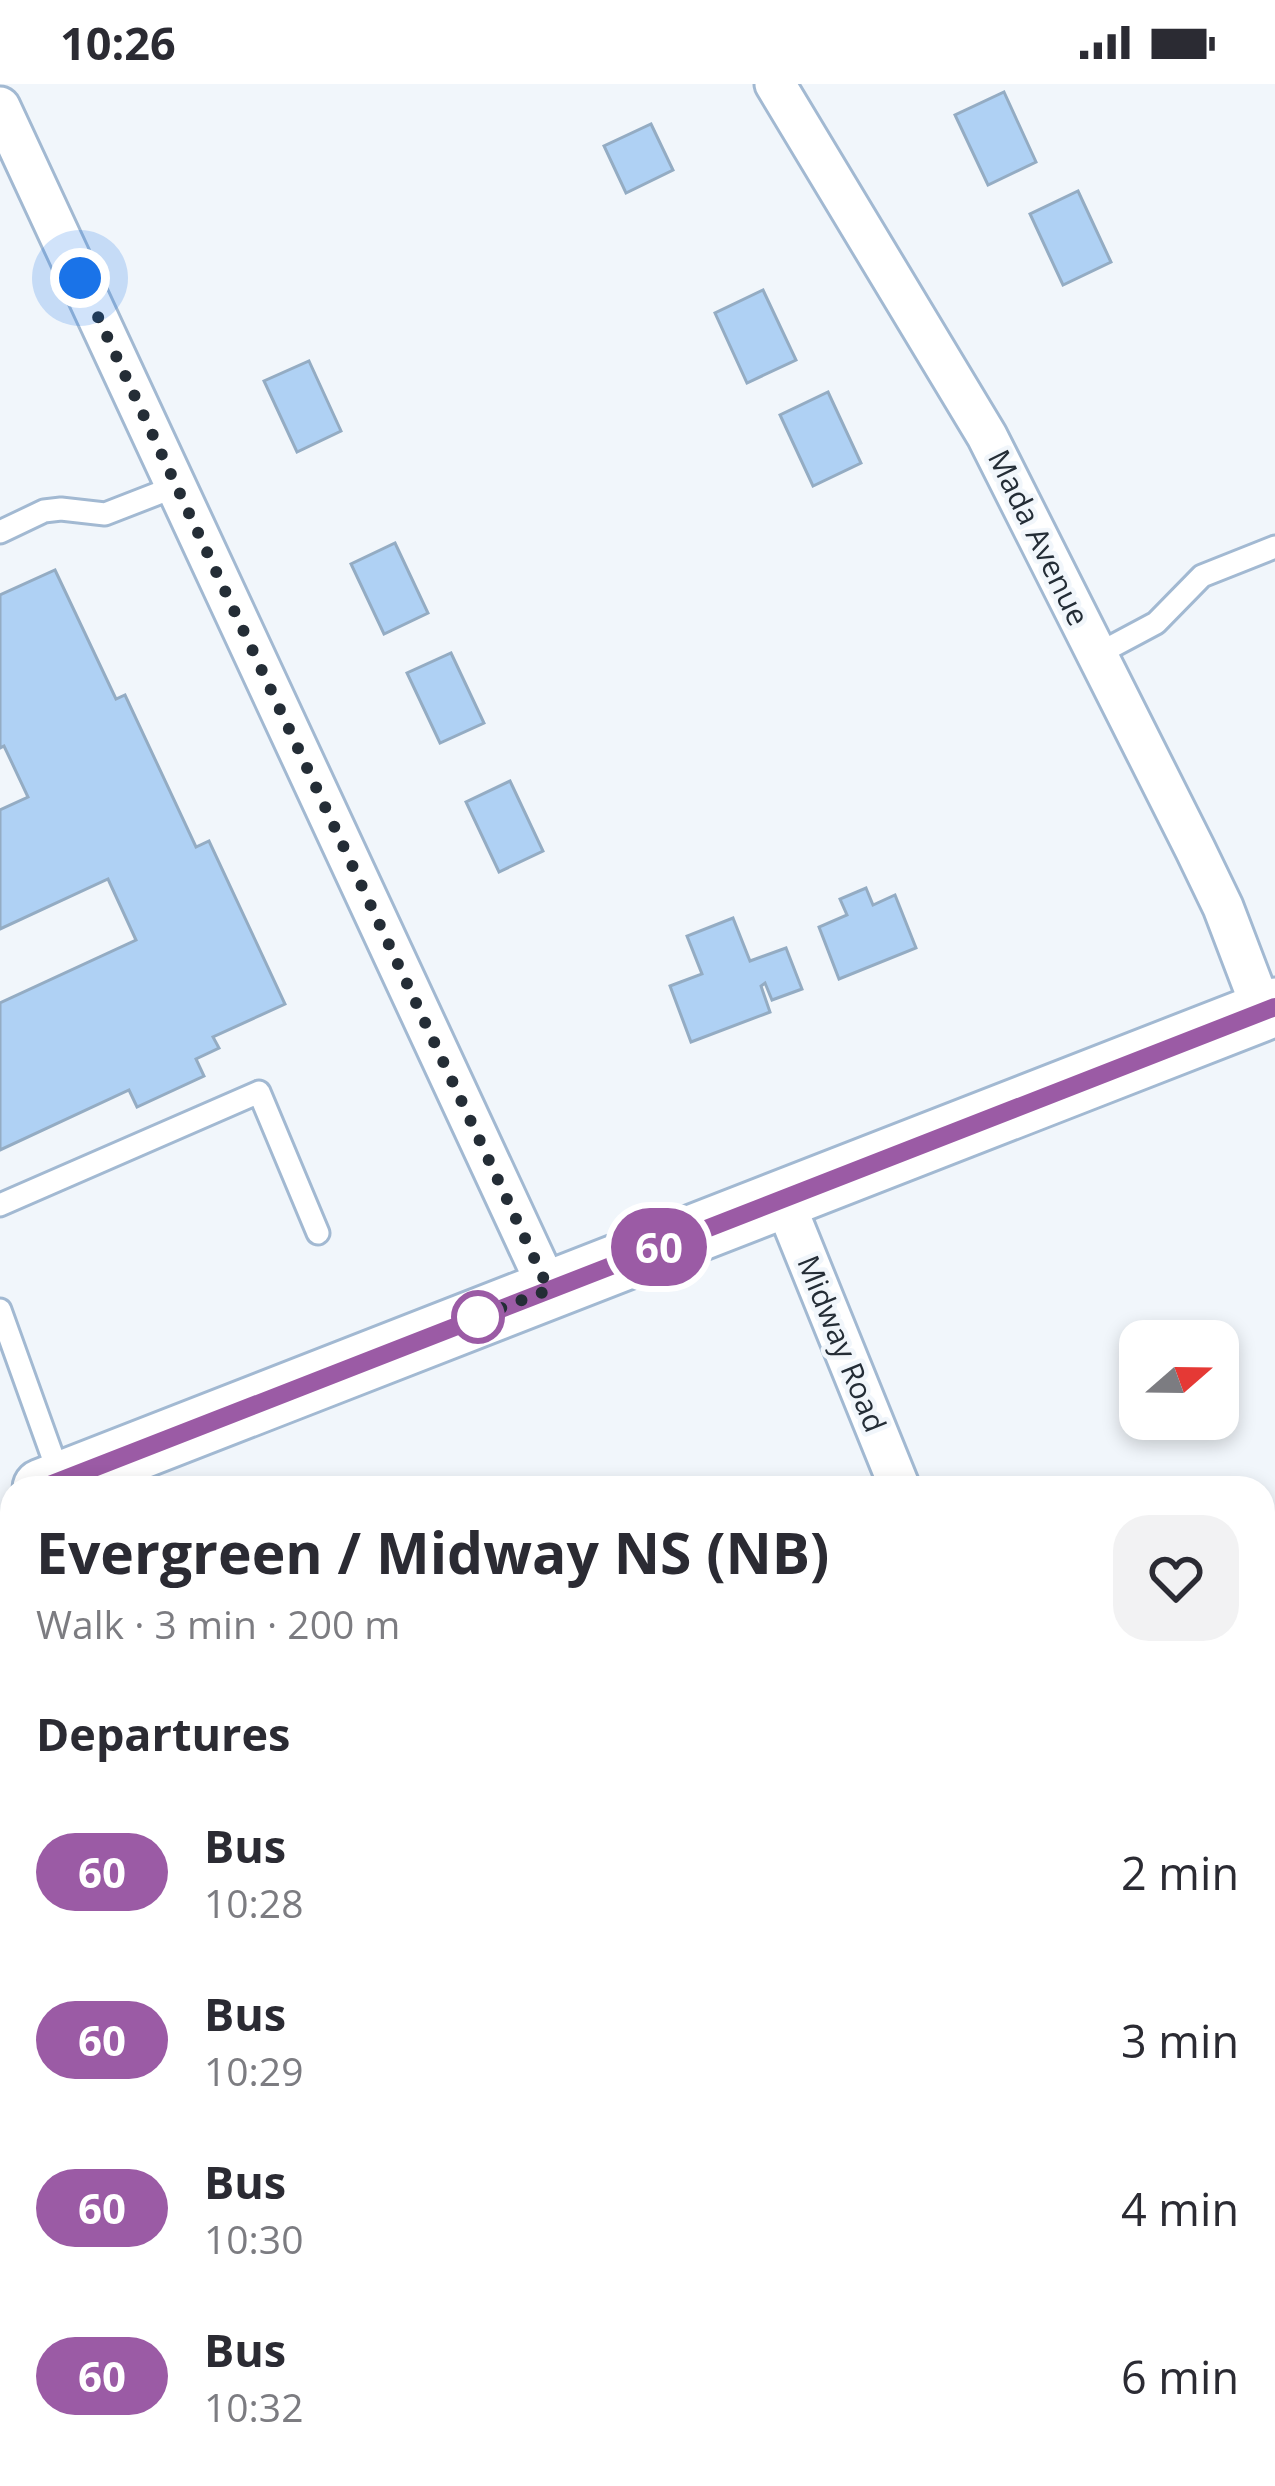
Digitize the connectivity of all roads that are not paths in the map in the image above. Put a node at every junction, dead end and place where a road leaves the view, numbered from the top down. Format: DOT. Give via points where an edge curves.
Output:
graph roads {
  1 [pos="775,84"];
  2 [pos="0,107"];
  3 [pos="177,486"];
  4 [pos="0,532"];
  5 [pos="1275,547"];
  6 [pos="1096,655"];
  7 [pos="1269,1010"];
  8 [pos="783,1199"];
  9 [pos="0,1205"];
  10 [pos="318,1233"];
  11 [pos="549,1290"];
  12 [pos="0,1310"];
  13 [pos="35,1476"];
  14 [pos="74,1476"];
  15 [pos="895,1476"];
  1 -- 6 [label="street, Mada Avenue" via="987,436"];
  2 -- 3 [label="street"];
  3 -- 4 [label="lane" via="105,514 44,511"];
  3 -- 11 [label="street"];
  5 -- 6 [label="lane" via="1202,576 1156,623"];
  6 -- 7 [label="street, Mada Avenue"];
  7 -- 8 [label="main road"];
  8 -- 11 [label="main road"];
  8 -- 15 [label="street, Midway Road"];
  9 -- 10 [label="lane" via="260,1092"];
  11 -- 14 [label="main road"];
  12 -- 13 [label="lane"];
}
